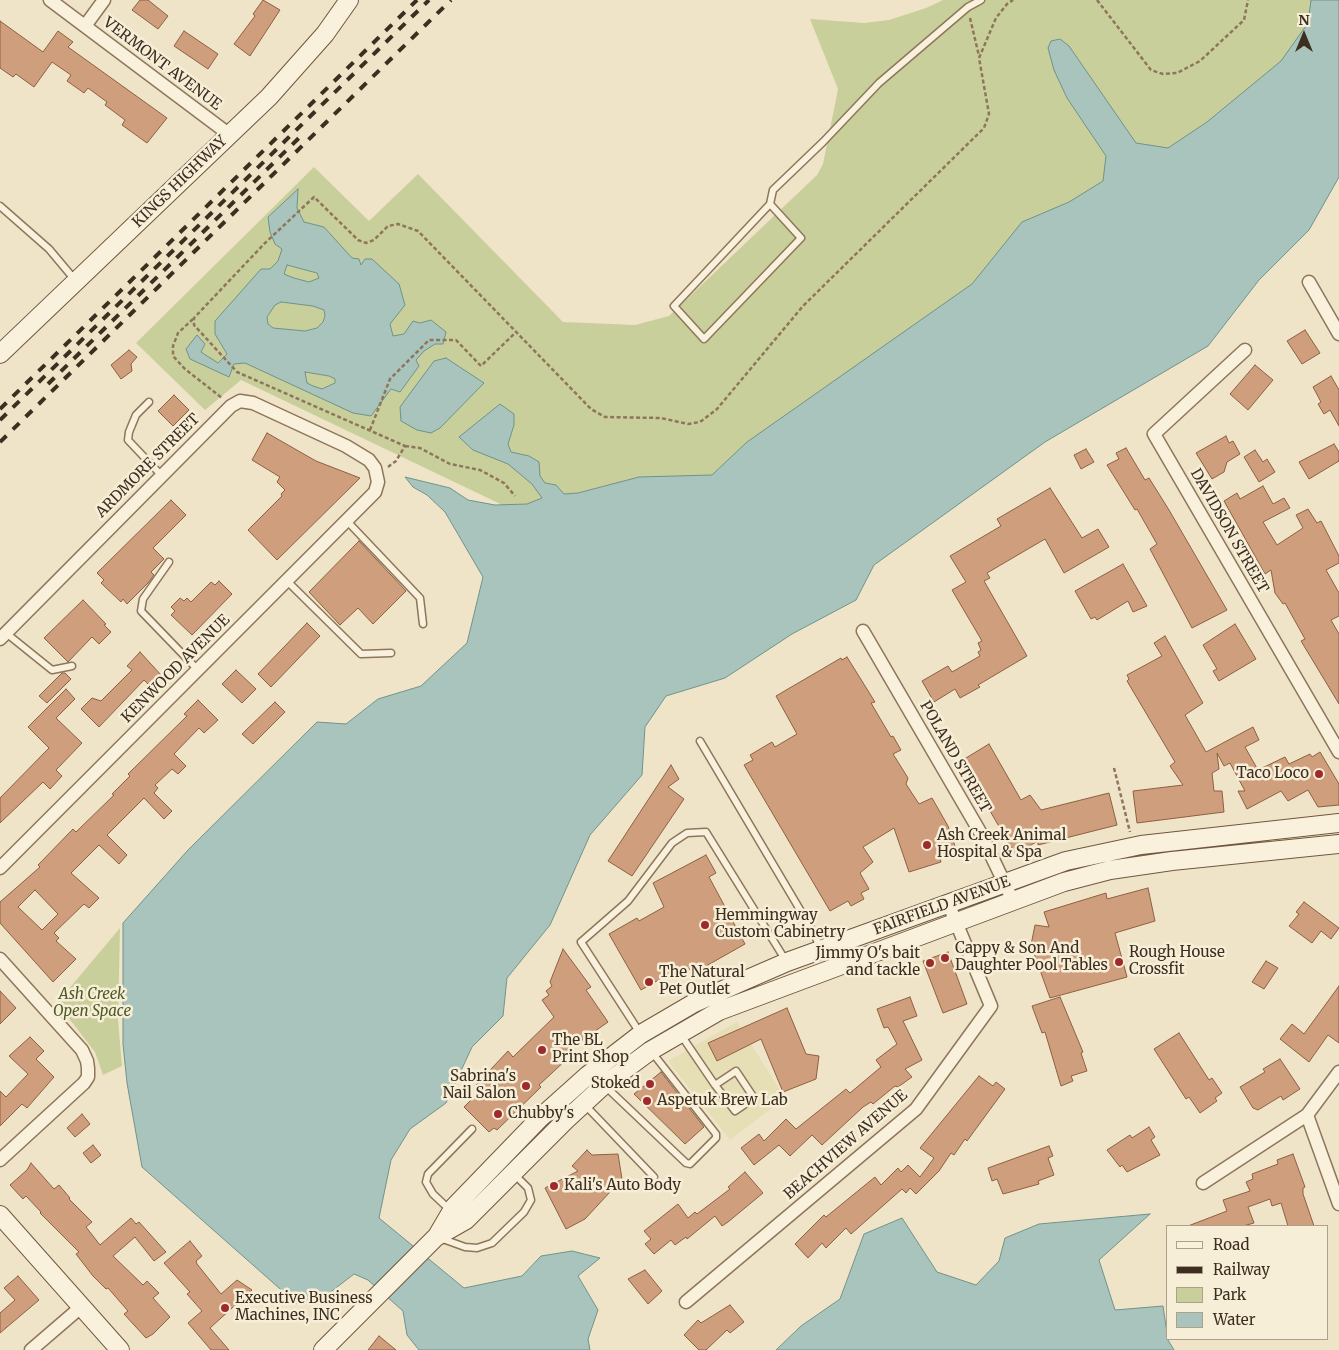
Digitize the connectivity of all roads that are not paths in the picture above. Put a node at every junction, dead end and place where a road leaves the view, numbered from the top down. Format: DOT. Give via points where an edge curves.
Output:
graph roads {
  1 [pos="50,0"];
  2 [pos="104,0"];
  3 [pos="349,0"];
  4 [pos="980,0"];
  5 [pos="85,26"];
  6 [pos="230,135"];
  7 [pos="770,204"];
  8 [pos="0,206"];
  9 [pos="76,281"];
  10 [pos="1310,282"];
  11 [pos="1339,334"];
  12 [pos="1245,350"];
  13 [pos="0,354"];
  14 [pos="149,402"];
  15 [pos="162,476"];
  16 [pos="375,492"];
  17 [pos="347,521"];
  18 [pos="169,562"];
  19 [pos="287,581"];
  20 [pos="423,624"];
  21 [pos="863,631"];
  22 [pos="3,636"];
  23 [pos="391,653"];
  24 [pos="72,666"];
  25 [pos="198,670"];
  26 [pos="700,741"];
  27 [pos="1339,752"];
  28 [pos="1339,824"];
  29 [pos="1278,830"];
  30 [pos="1135,839"];
  31 [pos="1339,844"];
  32 [pos="1281,850"];
  33 [pos="1143,865"];
  34 [pos="0,868"];
  35 [pos="1005,883"];
  36 [pos="1013,901"];
  37 [pos="948,904"];
  38 [pos="957,922"];
  39 [pos="820,950"];
  40 [pos="0,959"];
  41 [pos="787,962"];
  42 [pos="828,969"];
  43 [pos="796,981"];
  44 [pos="641,1034"];
  45 [pos="680,1034"];
  46 [pos="650,1051"];
  47 [pos="1339,1072"];
  48 [pos="604,1085"];
  49 [pos="716,1085"];
  50 [pos="584,1104"];
  51 [pos="1307,1115"];
  52 [pos="472,1128"];
  53 [pos="0,1160"];
  54 [pos="513,1173"];
  55 [pos="654,1177"];
  56 [pos="1204,1183"];
  57 [pos="1339,1204"];
  58 [pos="451,1210"];
  59 [pos="0,1215"];
  60 [pos="432,1241"];
  61 [pos="686,1302"];
  62 [pos="81,1307"];
  63 [pos="31,1350"];
  64 [pos="120,1350"];
  65 [pos="323,1350"];
  1 -- 5 [label="street, VERMONT AVENUE"];
  2 -- 5 [label="street"];
  3 -- 6 [label="main road, KINGS HIGHWAY" via="308,54"];
  4 -- 7 [label="lane" via="878,83 773,190"];
  5 -- 6 [label="street, VERMONT AVENUE"];
  6 -- 9 [label="main road, KINGS HIGHWAY"];
  7 -- 7 [label="lane" via="801,238 704,338 674,306"];
  8 -- 9 [label="lane" via="49,249"];
  9 -- 13 [label="main road, KINGS HIGHWAY"];
  10 -- 11 [label="street"];
  12 -- 27 [label="street, DAVIDSON STREET" via="1154,434"];
  14 -- 15 [label="lane" via="136,415 128,440"];
  15 -- 16 [label="street, ARDMORE STREET" via="231,406 240,401 252,403 346,446 369,460 378,474"];
  15 -- 22 [label="street, ARDMORE STREET"];
  16 -- 17 [label="street, KENWOOD AVENUE"];
  17 -- 19 [label="street, KENWOOD AVENUE"];
  17 -- 20 [label="lane" via="420,598"];
  18 -- 25 [label="lane" via="143,599 141,611"];
  19 -- 23 [label="lane" via="360,654"];
  19 -- 25 [label="street, KENWOOD AVENUE"];
  21 -- 35 [label="street, POLAND STREET" via="980,832"];
  22 -- 24 [label="lane" via="52,670"];
  25 -- 34 [label="street, KENWOOD AVENUE"];
  26 -- 39 [label="lane" via="816,935"];
  28 -- 29 [label="main road, FAIRFIELD AVENUE"];
  29 -- 30 [label="main road, FAIRFIELD AVENUE"];
  29 -- 32 [label="main road"];
  30 -- 33 [label="main road"];
  30 -- 35 [label="main road, FAIRFIELD AVENUE"];
  31 -- 32 [label="main road, FAIRFIELD AVENUE"];
  32 -- 33 [label="main road, FAIRFIELD AVENUE"];
  33 -- 36 [label="main road, FAIRFIELD AVENUE" via="1064,882"];
  35 -- 36 [label="street, POLAND STREET"];
  35 -- 37 [label="main road, FAIRFIELD AVENUE"];
  36 -- 38 [label="main road, FAIRFIELD AVENUE"];
  37 -- 38 [label="street, BEACHVIEW AVENUE"];
  37 -- 39 [label="main road, FAIRFIELD AVENUE"];
  38 -- 42 [label="main road, FAIRFIELD AVENUE"];
  38 -- 61 [label="street, BEACHVIEW AVENUE" via="991,1006 916,1109"];
  39 -- 41 [label="main road, FAIRFIELD AVENUE"];
  39 -- 42 [label="main road"];
  40 -- 53 [label="street" via="82,1050 88,1077"];
  41 -- 43 [label="main road"];
  41 -- 44 [label="main road, FAIRFIELD AVENUE" via="694,1003"];
  41 -- 44 [label="lane" via="706,832 687,833 672,843 628,901 581,942"];
  42 -- 43 [label="main road, FAIRFIELD AVENUE"];
  43 -- 45 [label="main road, FAIRFIELD AVENUE" via="719,1011"];
  44 -- 46 [label="main road"];
  44 -- 58 [label="main road, FAIRFIELD AVENUE" via="588,1074 540,1118"];
  45 -- 46 [label="main road, FAIRFIELD AVENUE"];
  45 -- 49 [label="lane"];
  46 -- 48 [label="main road, FAIRFIELD AVENUE"];
  46 -- 48 [label="lane" via="716,1134 716,1138 690,1164"];
  47 -- 51 [label="street"];
  48 -- 50 [label="main road, FAIRFIELD AVENUE"];
  49 -- 49 [label="lane" via="735,1111 754,1098 736,1071"];
  50 -- 54 [label="main road, FAIRFIELD AVENUE"];
  50 -- 55 [label="lane"];
  51 -- 56 [label="street"];
  51 -- 57 [label="street"];
  52 -- 58 [label="lane" via="428,1174 426,1182 433,1194"];
  54 -- 60 [label="main road, FAIRFIELD AVENUE" via="466,1220"];
  54 -- 60 [label="lane" via="528,1188 532,1200 492,1243 477,1248"];
  58 -- 60 [label="main road, FAIRFIELD AVENUE"];
  59 -- 62 [label="main road"];
  60 -- 65 [label="main road, FAIRFIELD AVENUE"];
  62 -- 63 [label="street"];
  62 -- 64 [label="main road"];
}
